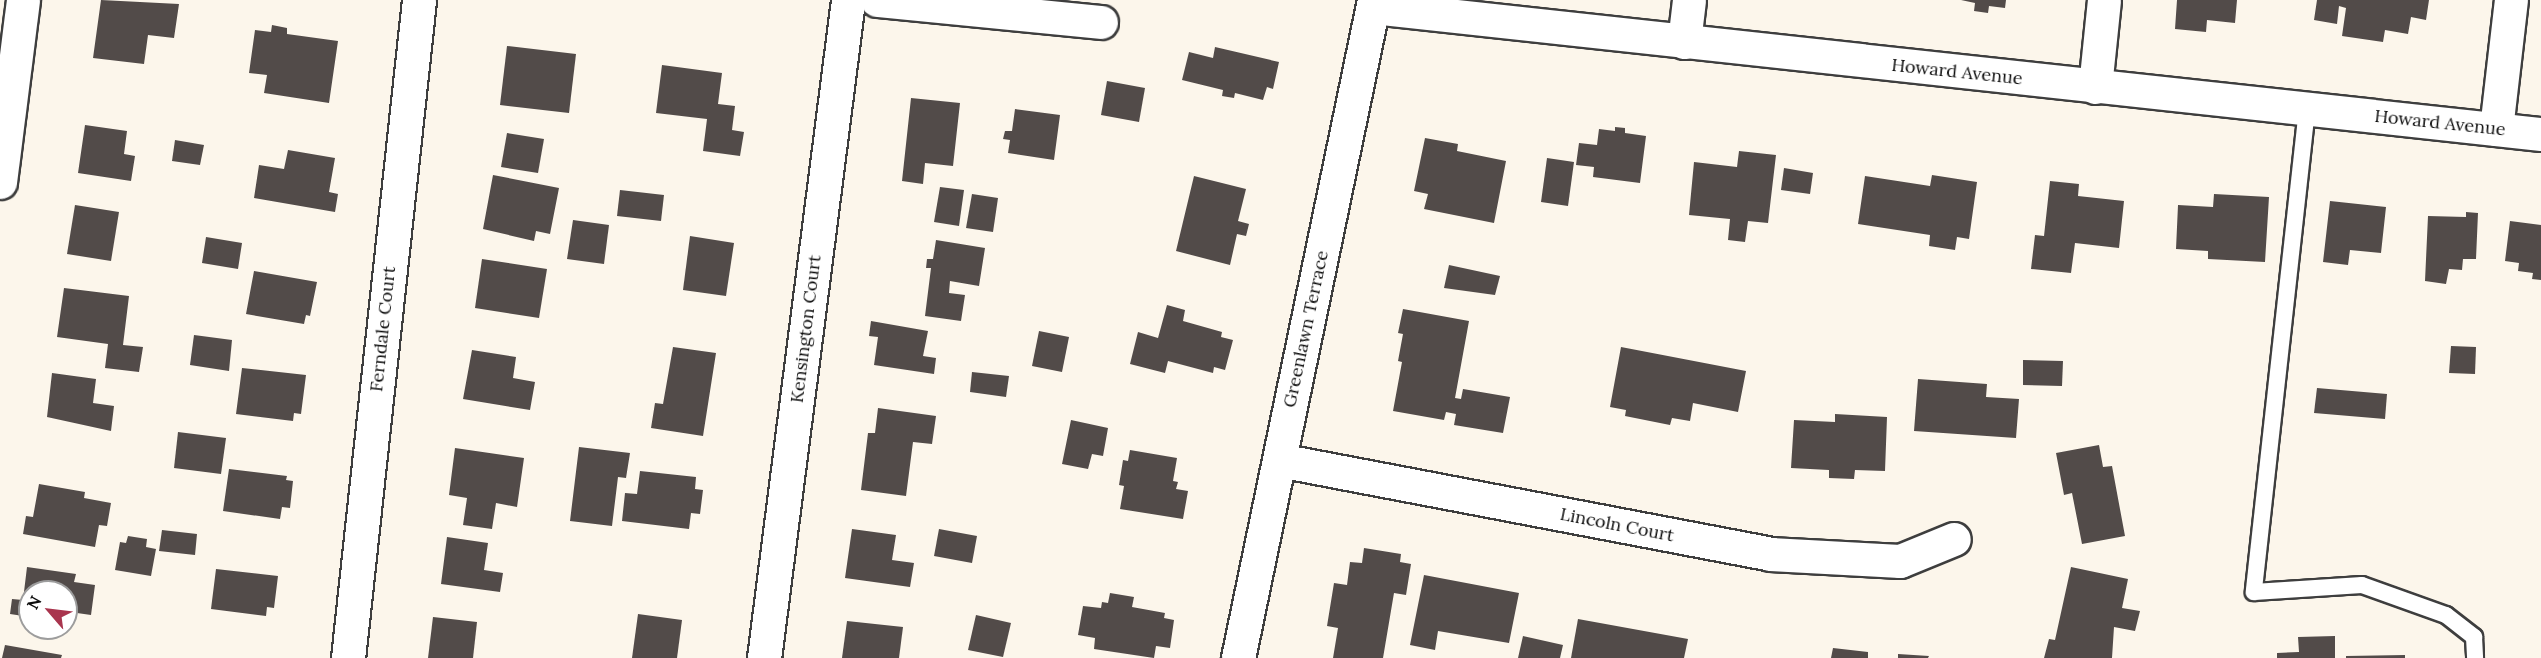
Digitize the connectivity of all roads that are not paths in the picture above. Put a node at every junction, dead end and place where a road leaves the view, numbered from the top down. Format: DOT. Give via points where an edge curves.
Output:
graph roads {
  1 [pos="23,0"];
  2 [pos="419,0"];
  3 [pos="848,0"];
  4 [pos="877,0"];
  5 [pos="1689,0"];
  6 [pos="2104,0"];
  7 [pos="2511,0"];
  8 [pos="1374,3"];
  9 [pos="1101,22"];
  10 [pos="1684,42"];
  11 [pos="2095,87"];
  12 [pos="2307,109"];
  13 [pos="2496,129"];
  14 [pos="2541,134"];
  15 [pos="0,182"];
  16 [pos="1279,460"];
  17 [pos="1954,538"];
  18 [pos="348,658"];
  19 [pos="764,658"];
  20 [pos="1238,658"];
  21 [pos="2475,658"];
  1 -- 15 [label="street"];
  2 -- 18 [label="street, Ferndale Court"];
  3 -- 19 [label="street, Kensington Court"];
  4 -- 9 [label="street"];
  5 -- 10 [label="street"];
  6 -- 11 [label="street"];
  7 -- 13 [label="street"];
  8 -- 10 [label="street, Howard Avenue"];
  8 -- 16 [label="street, Greenlawn Terrace"];
  10 -- 11 [label="street, Howard Avenue"];
  11 -- 12 [label="street, Howard Avenue"];
  12 -- 13 [label="street, Howard Avenue"];
  12 -- 21 [label="lane" via="2254,592 2362,585 2446,615 2474,637"];
  13 -- 14 [label="street, Howard Avenue"];
  16 -- 17 [label="street, Lincoln Court" via="1770,554 1900,561"];
  16 -- 20 [label="street, Greenlawn Terrace"];
}
